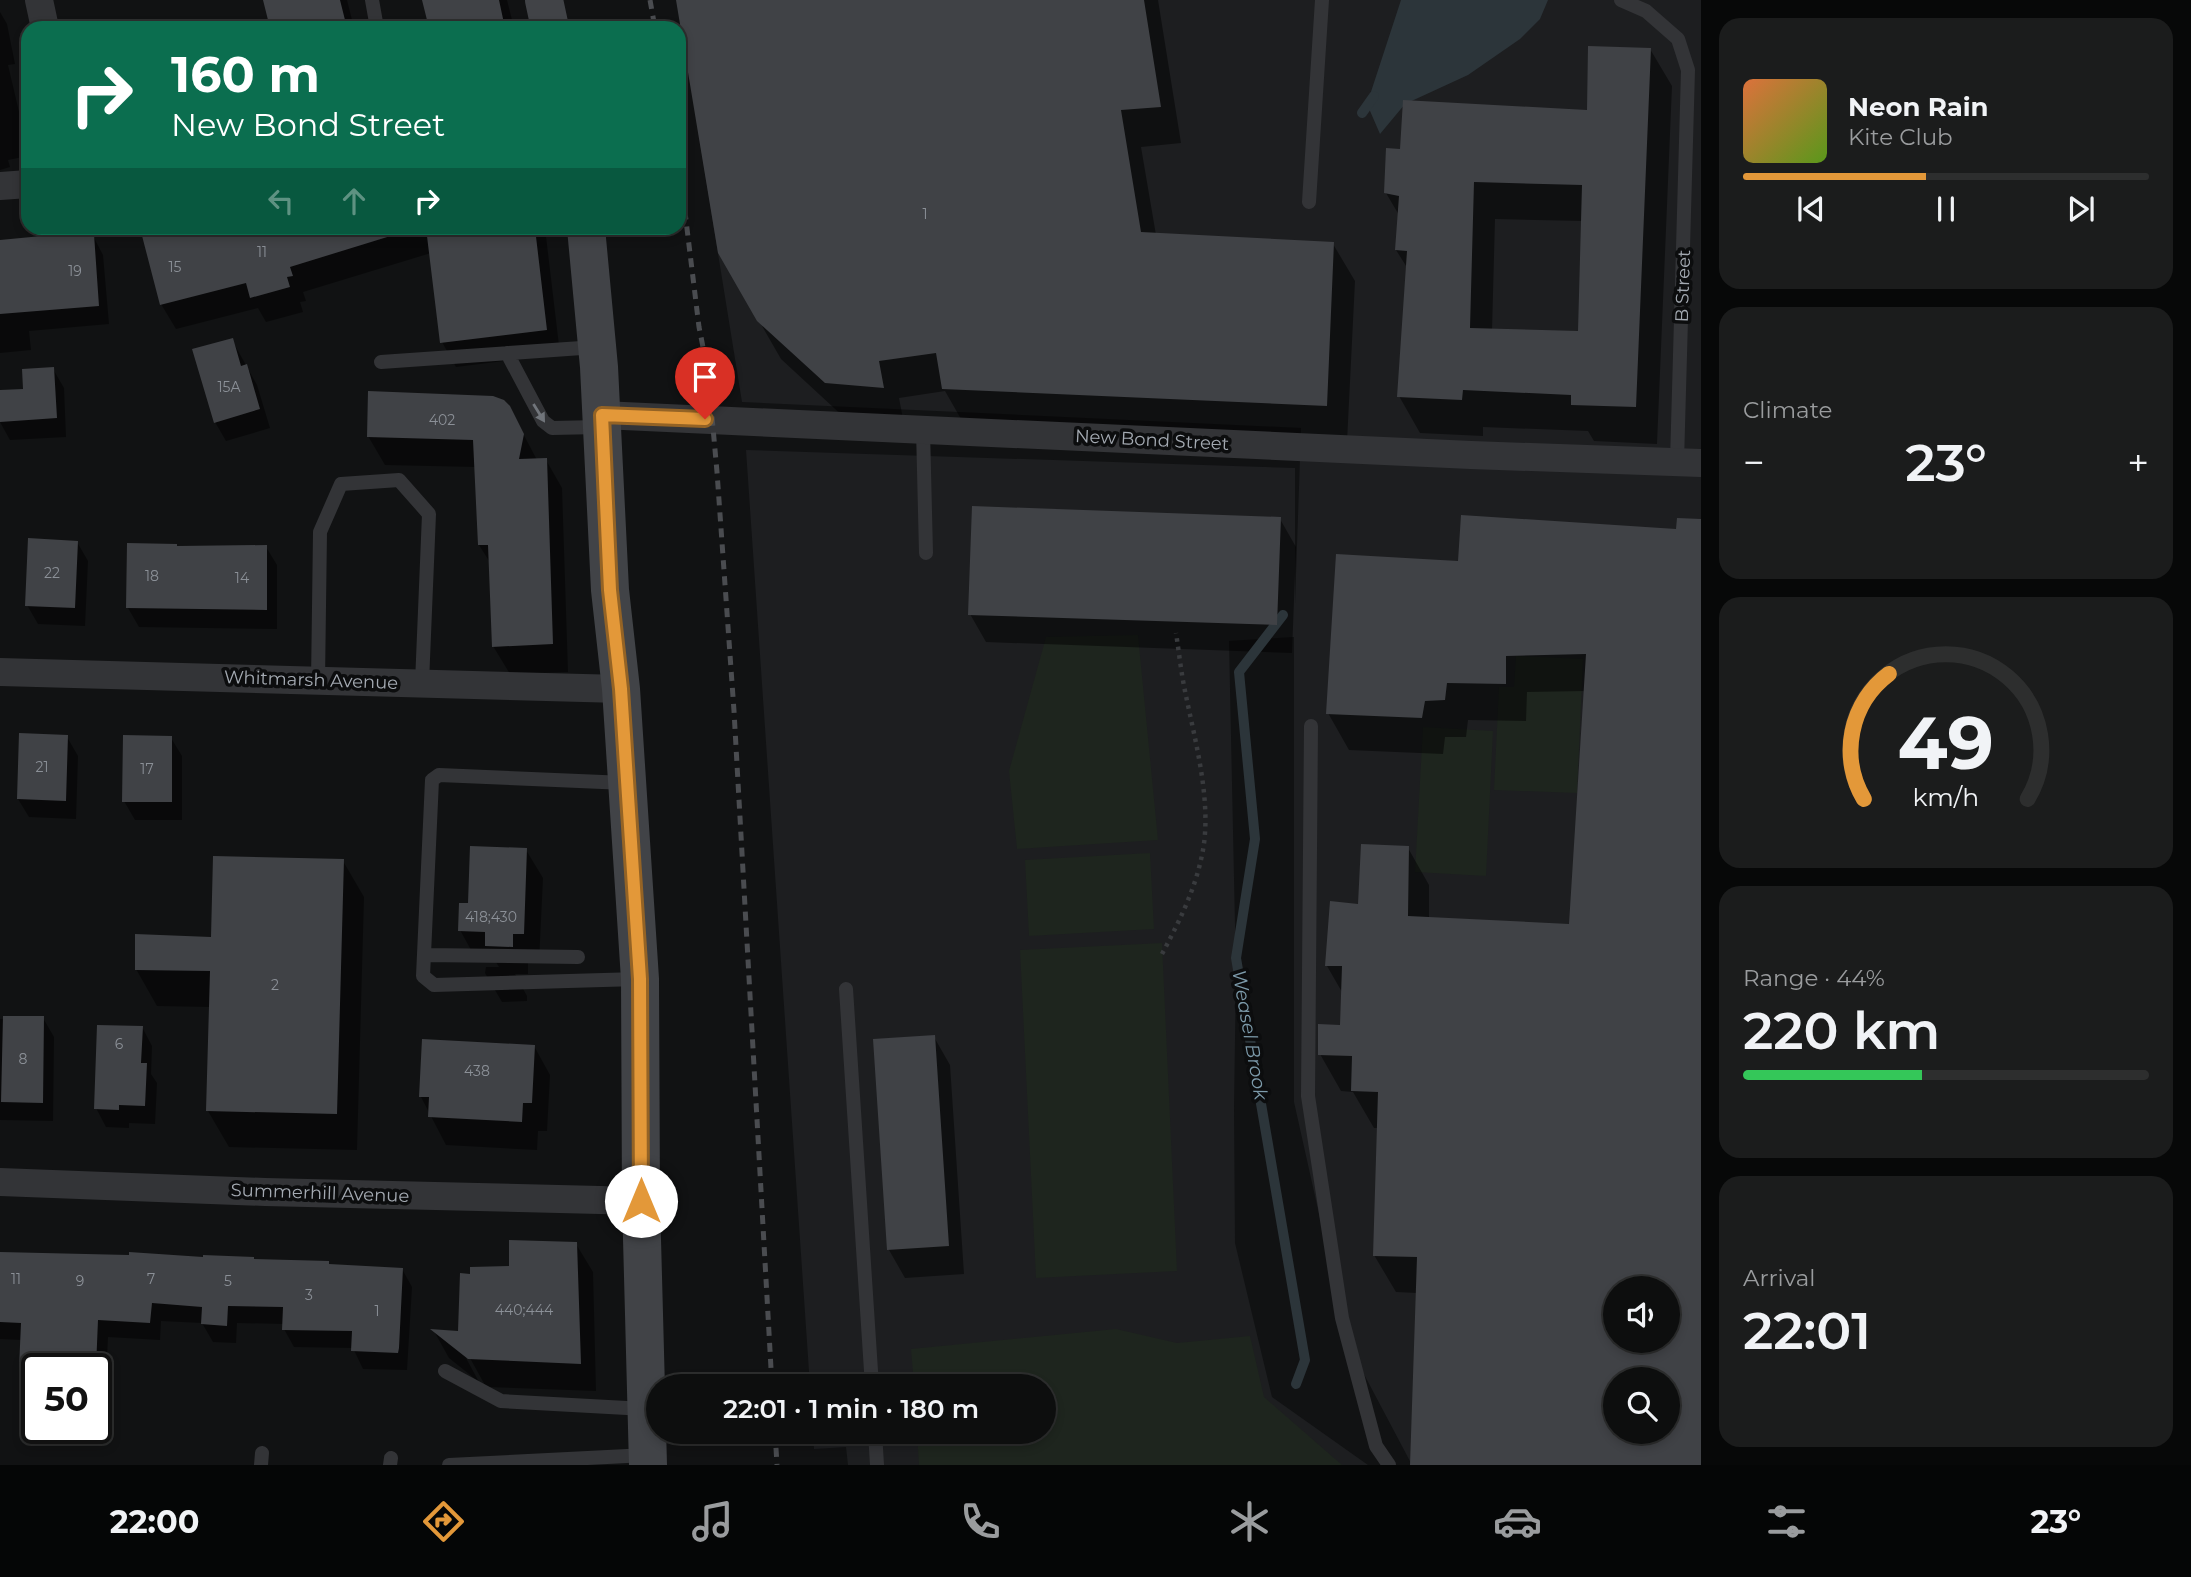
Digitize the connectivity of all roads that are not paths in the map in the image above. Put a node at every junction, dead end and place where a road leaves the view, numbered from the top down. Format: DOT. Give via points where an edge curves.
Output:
graph roads {
  1 [pos="39,0"];
  2 [pos="372,0"];
  3 [pos="544,0"];
  4 [pos="1322,0"];
  5 [pos="1621,0"];
  6 [pos="1648,5"];
  7 [pos="43,21"];
  8 [pos="376,21"];
  9 [pos="548,21"];
  10 [pos="21,184"];
  11 [pos="0,186"];
  12 [pos="1309,202"];
  13 [pos="587,235"];
  14 [pos="598,347"];
  15 [pos="507,353"];
  16 [pos="381,362"];
  17 [pos="603,421"];
  18 [pos="923,429"];
  19 [pos="1689,462"];
  20 [pos="926,553"];
  21 [pos="0,672"];
  22 [pos="318,681"];
  23 [pos="422,683"];
  24 [pos="621,689"];
  25 [pos="1311,726"];
  26 [pos="627,783"];
  27 [pos="424,955"];
  28 [pos="578,957"];
  29 [pos="640,979"];
  30 [pos="846,989"];
  31 [pos="0,1182"];
  32 [pos="641,1201"];
  33 [pos="445,1371"];
  34 [pos="646,1374"];
  35 [pos="871,1374"];
  36 [pos="646,1409"];
  37 [pos="876,1444"];
  38 [pos="648,1460"];
  39 [pos="449,1465"];
  40 [pos="877,1465"];
  41 [pos="1389,1465"];
  1 -- 7 [label="street"];
  2 -- 8 [label="lane"];
  3 -- 9 [label="main road"];
  4 -- 12 [label="lane"];
  5 -- 6 [label="lane, B Street"];
  6 -- 19 [label="lane, B Street" via="1678,39 1689,70"];
  10 -- 11 [label="street"];
  13 -- 14 [label="main road"];
  14 -- 15 [label="lane"];
  14 -- 17 [label="main road"];
  15 -- 16 [label="lane"];
  15 -- 17 [label="lane, one-way" via="542,421 552,428"];
  17 -- 18 [label="street, New Bond Street"];
  17 -- 24 [label="main road" via="610,590"];
  18 -- 19 [label="street, New Bond Street"];
  18 -- 20 [label="lane"];
  21 -- 22 [label="street, Whitmarsh Avenue"];
  22 -- 23 [label="street, Whitmarsh Avenue"];
  22 -- 23 [label="lane" via="320,532 341,484 399,480 429,514"];
  23 -- 24 [label="street, Whitmarsh Avenue"];
  24 -- 26 [label="main road"];
  25 -- 41 [label="lane" via="1308,1096 1342,1318 1376,1446"];
  26 -- 27 [label="lane" via="439,775 432,780"];
  26 -- 29 [label="main road"];
  27 -- 28 [label="lane"];
  27 -- 29 [label="lane" via="423,976 434,985"];
  29 -- 32 [label="main road"];
  30 -- 35 [label="lane"];
  31 -- 32 [label="street, Summerhill Avenue"];
  32 -- 34 [label="main road"];
  33 -- 36 [label="lane" via="501,1401"];
  37 -- 40 [label="lane"];
  38 -- 39 [label="lane"];
}
